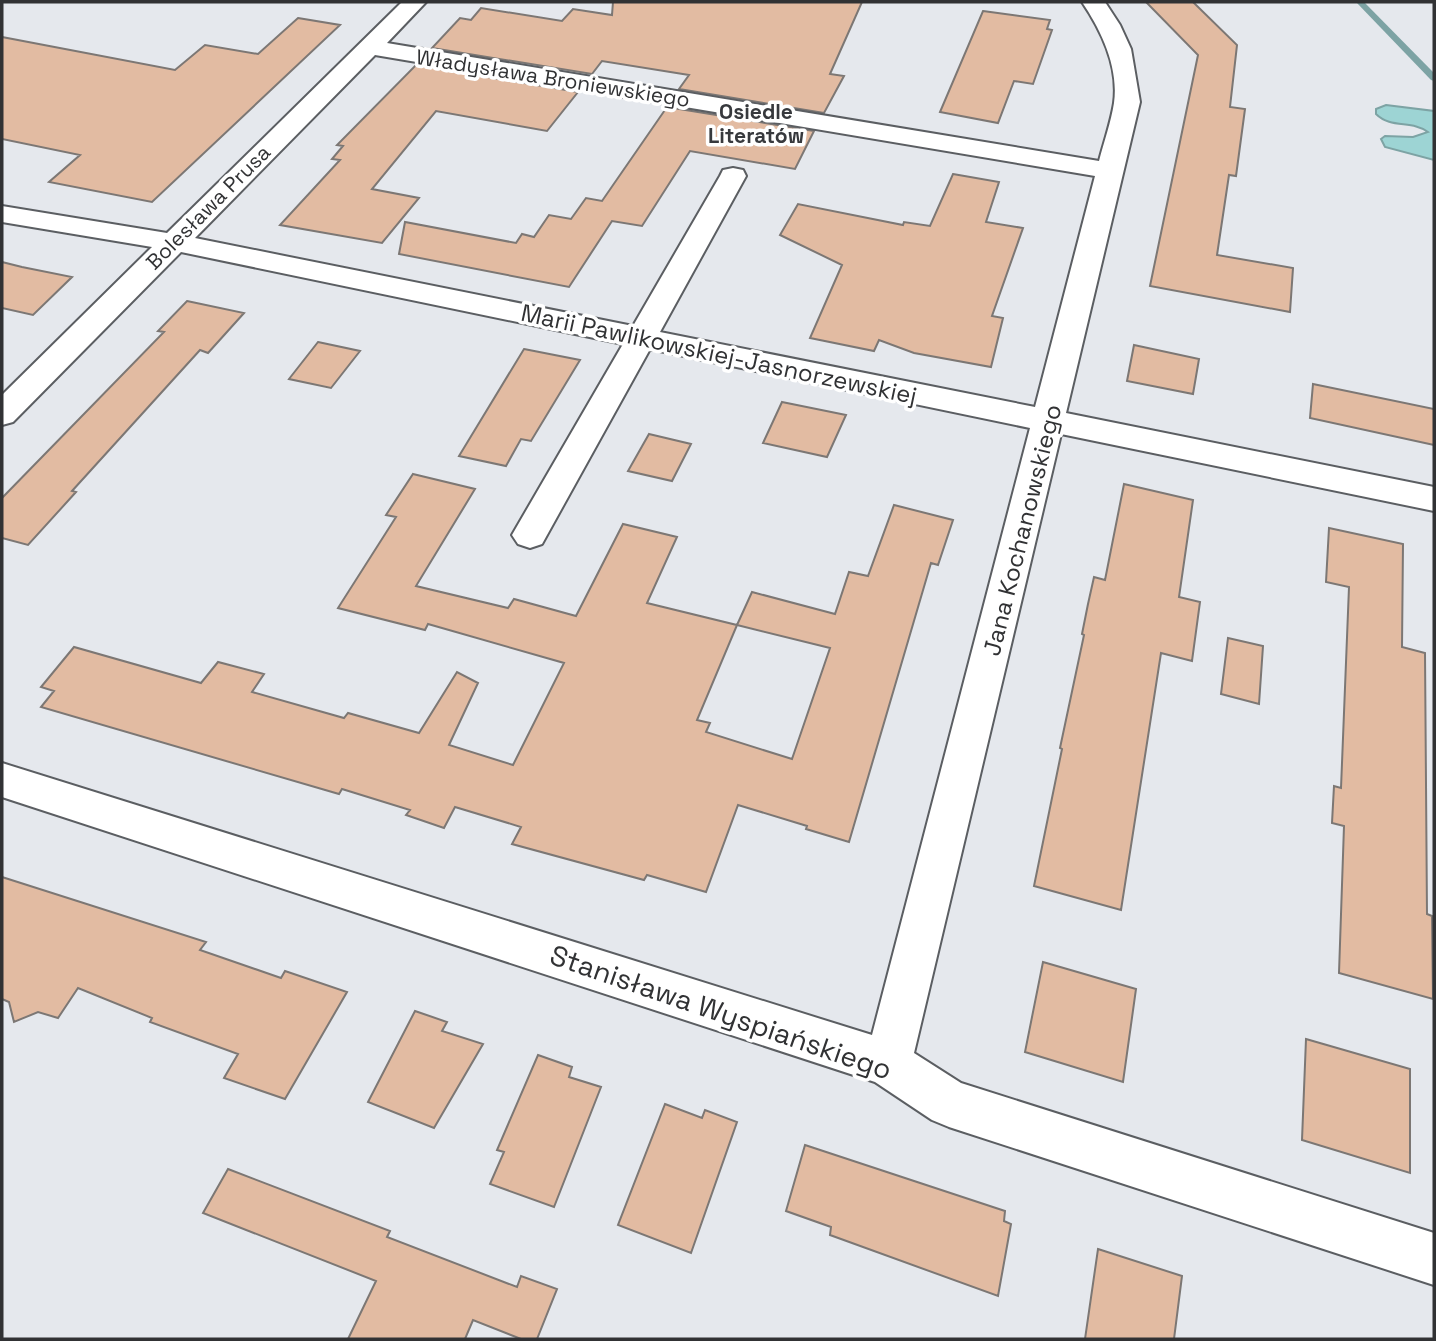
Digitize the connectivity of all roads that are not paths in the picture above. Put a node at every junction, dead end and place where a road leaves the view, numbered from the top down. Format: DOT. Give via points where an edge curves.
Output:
graph roads {
  1 [pos="415,2"];
  2 [pos="1093,2"];
  3 [pos="368,47"];
  4 [pos="1111,171"];
  5 [pos="733,176"];
  6 [pos="2,214"];
  7 [pos="172,242"];
  8 [pos="642,337"];
  9 [pos="2,414"];
  10 [pos="1049,422"];
  11 [pos="1434,499"];
  12 [pos="530,535"];
  13 [pos="2,780"];
  14 [pos="888,1063"];
  15 [pos="1434,1259"];
  1 -- 3 [label="street, Bolesława Prusa"];
  2 -- 4 [label="street, Jana Kochanowskiego" via="1110,28 1126,75 1127,102"];
  3 -- 4 [label="street, Władysława Broniewskiego"];
  3 -- 7 [label="street, Bolesława Prusa"];
  4 -- 10 [label="street, Jana Kochanowskiego"];
  5 -- 8 [label="street"];
  6 -- 7 [label="street, Marii Pawlikowskiej-Jasnorzewskiej"];
  7 -- 8 [label="street, Marii Pawlikowskiej-Jasnorzewskiej"];
  7 -- 9 [label="street, Bolesława Prusa"];
  8 -- 10 [label="street, Marii Pawlikowskiej-Jasnorzewskiej"];
  8 -- 12 [label="street"];
  10 -- 11 [label="street, Marii Pawlikowskiej-Jasnorzewskiej"];
  10 -- 14 [label="street, Jana Kochanowskiego"];
  13 -- 14 [label="street, Stanisława Wyspiańskiego"];
  14 -- 15 [label="street, Stanisława Wyspiańskiego" via="949,1102"];
}
